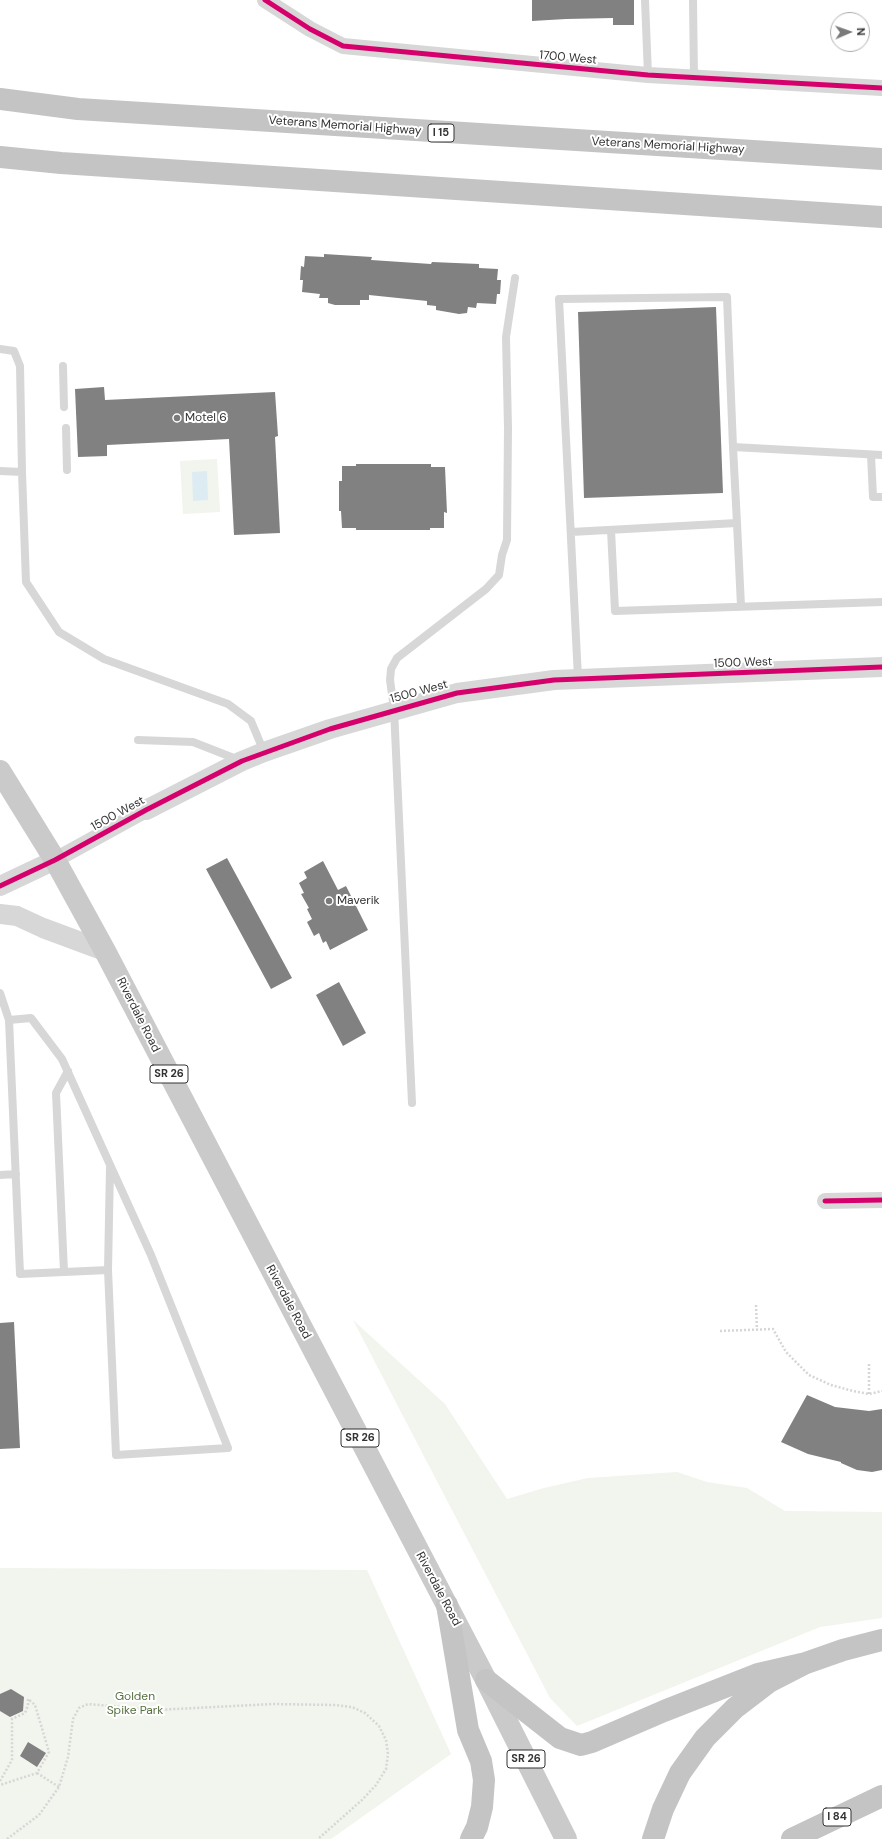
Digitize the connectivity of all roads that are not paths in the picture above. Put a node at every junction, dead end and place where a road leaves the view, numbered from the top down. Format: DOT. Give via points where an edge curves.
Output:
graph roads {
  1 [pos="265,0"];
  2 [pos="645,0"];
  3 [pos="693,0"];
  4 [pos="648,75"];
  5 [pos="694,78"];
  6 [pos="882,88"];
  7 [pos="0,99"];
  8 [pos="0,157"];
  9 [pos="882,159"];
  10 [pos="882,217"];
  11 [pos="514,278"];
  12 [pos="0,349"];
  13 [pos="63,366"];
  14 [pos="64,407"];
  15 [pos="66,428"];
  16 [pos="733,447"];
  17 [pos="871,455"];
  18 [pos="882,455"];
  19 [pos="67,470"];
  20 [pos="0,471"];
  21 [pos="22,472"];
  22 [pos="882,497"];
  23 [pos="737,524"];
  24 [pos="611,530"];
  25 [pos="571,532"];
  26 [pos="882,602"];
  27 [pos="741,606"];
  28 [pos="882,667"];
  29 [pos="578,679"];
  30 [pos="394,710"];
  31 [pos="138,740"];
  32 [pos="264,752"];
  33 [pos="242,761"];
  34 [pos="0,771"];
  35 [pos="146,810"];
  36 [pos="55,860"];
  37 [pos="0,886"];
  38 [pos="0,914"];
  39 [pos="105,951"];
  40 [pos="0,993"];
  41 [pos="9,1020"];
  42 [pos="68,1072"];
  43 [pos="412,1103"];
  44 [pos="110,1164"];
  45 [pos="16,1174"];
  46 [pos="0,1175"];
  47 [pos="882,1200"];
  48 [pos="825,1201"];
  49 [pos="108,1270"];
  50 [pos="64,1272"];
  51 [pos="447,1605"];
  52 [pos="882,1640"];
  53 [pos="806,1663"];
  54 [pos="486,1680"];
  55 [pos="882,1796"];
  56 [pos="471,1839"];
  57 [pos="566,1839"];
  58 [pos="653,1839"];
  59 [pos="792,1839"];
  1 -- 4 [label="street, 1700 West" via="310,29 343,46"];
  2 -- 4 [label="lane"];
  3 -- 5 [label="lane"];
  4 -- 5 [label="street, 1700 West"];
  5 -- 6 [label="street, 1700 West"];
  7 -- 9 [label="highway, Veterans Memorial Highway / I 15" via="78,109"];
  8 -- 10 [label="highway"];
  11 -- 30 [label="lane" via="506,337 506,540 499,575 486,589 397,658 390,680"];
  12 -- 21 [label="lane" via="14,351 20,366"];
  13 -- 14 [label="lane"];
  15 -- 19 [label="lane"];
  16 -- 17 [label="lane"];
  16 -- 23 [label="lane"];
  16 -- 25 [label="lane" via="726,297 560,299"];
  17 -- 18 [label="lane"];
  17 -- 22 [label="lane" via="873,497"];
  20 -- 21 [label="lane"];
  21 -- 32 [label="lane" via="26,582 59,632 104,659 228,704 251,721"];
  23 -- 24 [label="lane"];
  23 -- 27 [label="lane"];
  24 -- 25 [label="lane"];
  24 -- 27 [label="lane" via="615,611"];
  25 -- 29 [label="lane"];
  26 -- 27 [label="lane"];
  28 -- 29 [label="street, 1500 West"];
  29 -- 30 [label="street, 1500 West" via="457,692"];
  30 -- 32 [label="street, 1500 West"];
  30 -- 43 [label="lane"];
  31 -- 33 [label="lane" via="193,742"];
  32 -- 33 [label="street, 1500 West"];
  33 -- 35 [label="street, 1500 West"];
  34 -- 36 [label="main road, Riverdale Road / SR 26"];
  35 -- 36 [label="street, 1500 West"];
  36 -- 37 [label="street, 1500 West"];
  36 -- 39 [label="main road, Riverdale Road / SR 26"];
  38 -- 39 [label="street" via="17,916"];
  39 -- 51 [label="main road, Riverdale Road / SR 26"];
  40 -- 41 [label="lane"];
  41 -- 42 [label="lane" via="31,1018 62,1058"];
  41 -- 45 [label="lane"];
  42 -- 44 [label="lane"];
  42 -- 50 [label="lane" via="56,1093"];
  44 -- 49 [label="lane"];
  44 -- 49 [label="lane" via="151,1255 228,1448 116,1455"];
  45 -- 46 [label="lane"];
  45 -- 50 [label="lane" via="20,1274"];
  47 -- 48 [label="street"];
  49 -- 50 [label="lane"];
  51 -- 54 [label="main road, Riverdale Road / SR 26"];
  51 -- 56 [label="highway" via="468,1730 481,1761 484,1780 482,1807"];
  52 -- 53 [label="highway"];
  53 -- 54 [label="highway" via="758,1674 592,1742 581,1744 560,1738"];
  53 -- 58 [label="highway" via="757,1690 724,1717 705,1738 688,1760 672,1788"];
  54 -- 57 [label="main road, Riverdale Road / SR 26"];
  55 -- 59 [label="highway, I 84"];
}
